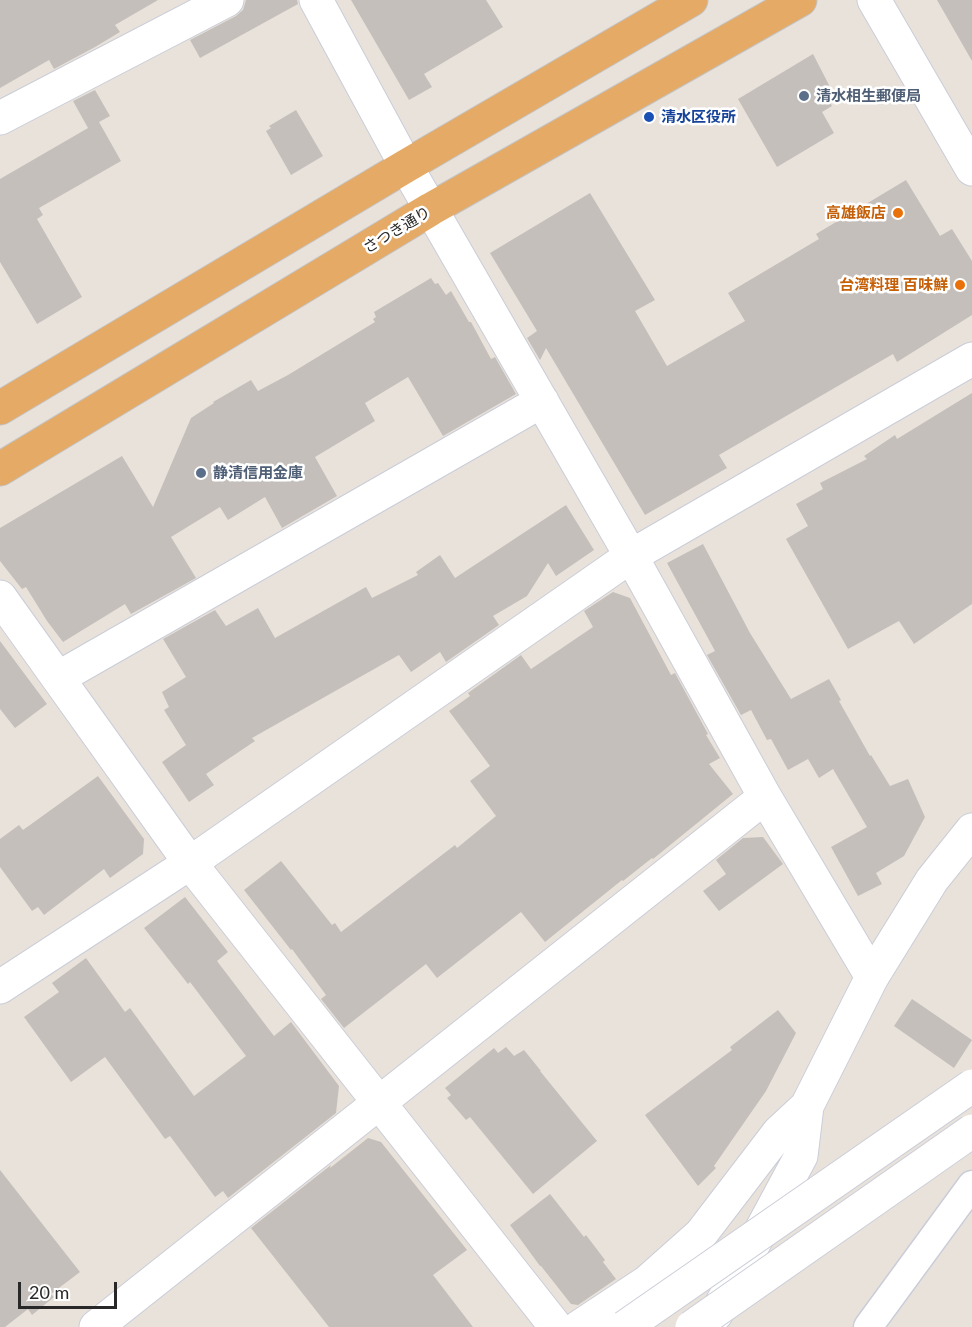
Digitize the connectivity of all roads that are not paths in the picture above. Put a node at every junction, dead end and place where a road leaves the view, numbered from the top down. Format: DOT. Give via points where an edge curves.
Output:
graph roads {
  1 [pos="227,0"];
  2 [pos="316,0"];
  3 [pos="691,0"];
  4 [pos="800,0"];
  5 [pos="874,0"];
  6 [pos="0,118"];
  7 [pos="968,153"];
  8 [pos="406,166"];
  9 [pos="431,209"];
  10 [pos="972,359"];
  11 [pos="542,401"];
  12 [pos="0,408"];
  13 [pos="0,469"];
  14 [pos="631,556"];
  15 [pos="0,597"];
  16 [pos="58,678"];
  17 [pos="765,797"];
  18 [pos="972,830"];
  19 [pos="190,863"];
  20 [pos="872,977"];
  21 [pos="0,987"];
  22 [pos="972,1086"];
  23 [pos="379,1102"];
  24 [pos="807,1106"];
  25 [pos="972,1131"];
  26 [pos="972,1185"];
  27 [pos="96,1327"];
  28 [pos="556,1327"];
  29 [pos="579,1327"];
  30 [pos="625,1327"];
  31 [pos="692,1327"];
  32 [pos="709,1327"];
  33 [pos="868,1327"];
  1 -- 6 [label="street"];
  2 -- 8 [label="street"];
  3 -- 8 [label="highway"];
  4 -- 9 [label="highway, さつき通り"];
  5 -- 7 [label="street"];
  8 -- 9 [label="street"];
  8 -- 12 [label="highway"];
  9 -- 11 [label="street"];
  9 -- 13 [label="highway, さつき通り"];
  10 -- 14 [label="street"];
  11 -- 14 [label="street"];
  11 -- 16 [label="street"];
  14 -- 17 [label="street"];
  14 -- 19 [label="street"];
  15 -- 16 [label="street"];
  16 -- 19 [label="street"];
  17 -- 20 [label="street"];
  17 -- 23 [label="street"];
  18 -- 20 [label="street" via="932,880"];
  19 -- 21 [label="street"];
  19 -- 23 [label="street"];
  20 -- 24 [label="street"];
  22 -- 30 [label="street, bridge"];
  23 -- 27 [label="street"];
  23 -- 28 [label="street"];
  24 -- 29 [label="street" via="779,1132 701,1234 647,1282"];
  24 -- 32 [label="street" via="801,1156"];
  25 -- 31 [label="street, bridge"];
  26 -- 33 [label="street"];
}
